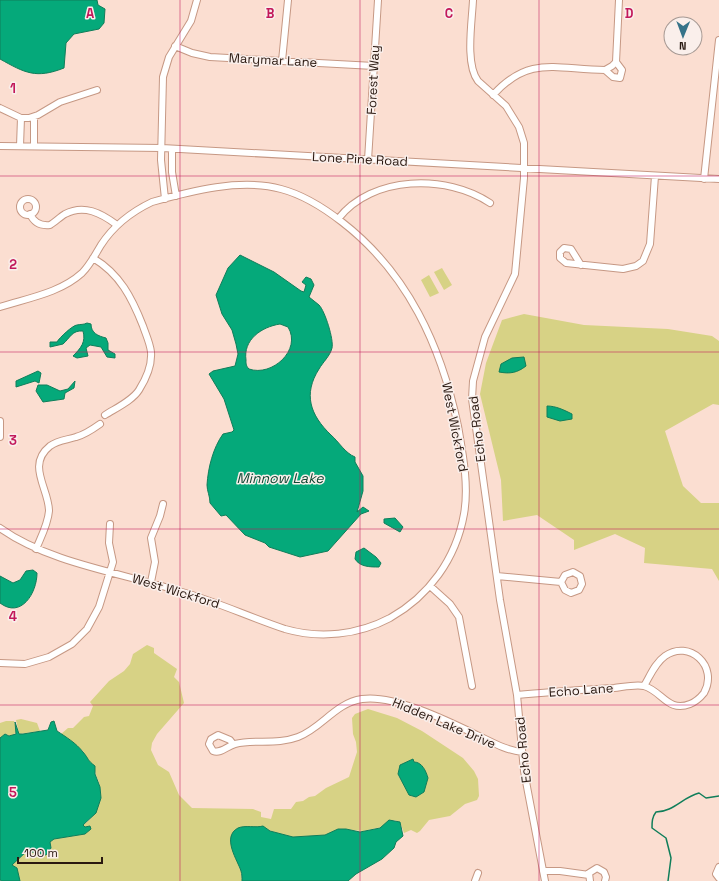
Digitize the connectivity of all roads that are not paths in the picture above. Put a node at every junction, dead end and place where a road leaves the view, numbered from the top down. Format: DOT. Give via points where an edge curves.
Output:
graph roads {
  1 [pos="197,0"];
  2 [pos="288,0"];
  3 [pos="378,0"];
  4 [pos="473,0"];
  5 [pos="619,0"];
  6 [pos="719,40"];
  7 [pos="175,46"];
  8 [pos="282,61"];
  9 [pos="614,64"];
  10 [pos="374,66"];
  11 [pos="605,70"];
  12 [pos="97,90"];
  13 [pos="493,95"];
  14 [pos="0,108"];
  15 [pos="34,117"];
  16 [pos="21,118"];
  17 [pos="0,146"];
  18 [pos="20,146"];
  19 [pos="34,146"];
  20 [pos="162,148"];
  21 [pos="172,149"];
  22 [pos="368,160"];
  23 [pos="524,169"];
  24 [pos="654,176"];
  25 [pos="704,179"];
  26 [pos="719,179"];
  27 [pos="174,185"];
  28 [pos="163,187"];
  29 [pos="176,196"];
  30 [pos="165,199"];
  31 [pos="490,203"];
  32 [pos="30,214"];
  33 [pos="338,219"];
  34 [pos="117,225"];
  35 [pos="93,258"];
  36 [pos="581,265"];
  37 [pos="0,305"];
  38 [pos="105,416"];
  39 [pos="0,421"];
  40 [pos="100,424"];
  41 [pos="0,437"];
  42 [pos="163,504"];
  43 [pos="110,524"];
  44 [pos="0,528"];
  45 [pos="36,549"];
  46 [pos="110,571"];
  47 [pos="497,576"];
  48 [pos="151,582"];
  49 [pos="561,582"];
  50 [pos="430,586"];
  51 [pos="0,663"];
  52 [pos="472,686"];
  53 [pos="644,686"];
  54 [pos="517,695"];
  55 [pos="234,744"];
  56 [pos="522,752"];
  57 [pos="719,867"];
  58 [pos="543,871"];
  59 [pos="478,873"];
  60 [pos="589,878"];
  61 [pos="719,878"];
  62 [pos="475,881"];
  63 [pos="545,881"];
  64 [pos="605,881"];
  1 -- 7 [label="street" via="191,21"];
  2 -- 8 [label="street"];
  3 -- 10 [label="street, Forest Way"];
  4 -- 13 [label="street, Echo Road" via="472,67 476,78"];
  5 -- 9 [label="street"];
  6 -- 25 [label="street"];
  7 -- 8 [label="street, Marymar Lane" via="210,57"];
  7 -- 20 [label="street" via="163,77"];
  8 -- 10 [label="street, Marymar Lane"];
  9 -- 11 [label="street"];
  9 -- 11 [label="street" via="622,70 620,78 613,77"];
  10 -- 22 [label="street, Forest Way"];
  11 -- 13 [label="street" via="556,67 532,69 513,76"];
  12 -- 15 [label="street" via="60,102"];
  13 -- 23 [label="street, Echo Road" via="509,110 519,127 524,144"];
  14 -- 16 [label="street"];
  15 -- 16 [label="street"];
  15 -- 19 [label="street"];
  16 -- 18 [label="street"];
  17 -- 18 [label="street, Lone Pine Road"];
  18 -- 19 [label="street, Lone Pine Road"];
  19 -- 20 [label="street, Lone Pine Road"];
  20 -- 21 [label="street, Lone Pine Road"];
  20 -- 28 [label="street"];
  21 -- 22 [label="street, Lone Pine Road"];
  21 -- 27 [label="street"];
  22 -- 23 [label="street, Lone Pine Road"];
  23 -- 24 [label="street, Lone Pine Road"];
  23 -- 47 [label="street, Echo Road" via="515,274 485,336 472,391 472,407"];
  24 -- 25 [label="street, Lone Pine Road"];
  24 -- 36 [label="street" via="650,244 643,261 636,266 623,269"];
  25 -- 26 [label="street, Lone Pine Road"];
  27 -- 28 [label="street"];
  27 -- 29 [label="street"];
  28 -- 30 [label="street"];
  29 -- 30 [label="street, West Wickford"];
  29 -- 33 [label="street, West Wickford" via="231,186 261,185 306,198"];
  30 -- 34 [label="street, West Wickford" via="140,208"];
  31 -- 33 [label="street" via="454,187 414,183 372,194 352,205"];
  32 -- 34 [label="street" via="37,223 46,226 73,211 90,210 102,214"];
  33 -- 50 [label="street, West Wickford" via="379,256 406,291 428,331 451,397 464,464 465,503 462,523 452,552"];
  34 -- 35 [label="street, West Wickford"];
  35 -- 37 [label="street, West Wickford" via="82,273 66,283 34,297"];
  35 -- 38 [label="street" via="114,274 128,293 151,352 148,370 139,390"];
  39 -- 41 [label="street"];
  40 -- 45 [label="street" via="79,436 54,444 43,456 39,465 39,476 48,499 49,511"];
  42 -- 48 [label="street" via="151,538 155,562"];
  43 -- 46 [label="street" via="109,543 113,558"];
  44 -- 45 [label="street, West Wickford"];
  45 -- 46 [label="street, West Wickford"];
  46 -- 48 [label="street, West Wickford"];
  46 -- 51 [label="street" via="94,618 72,644 43,660 20,664"];
  47 -- 49 [label="street"];
  47 -- 54 [label="street, Echo Road"];
  48 -- 50 [label="street, West Wickford" via="285,629 320,634 352,632 385,620 413,603"];
  50 -- 52 [label="street" via="450,604 459,617"];
  53 -- 53 [label="street" via="671,704 686,706 703,694 709,672 695,655 682,651 672,652 659,661"];
  53 -- 54 [label="street, Echo Lane"];
  54 -- 56 [label="street, Echo Road"];
  55 -- 56 [label="street, Hidden Lake Drive" via="295,738 315,728 347,703 380,698 396,702 508,750"];
  56 -- 58 [label="street, Echo Road"];
  57 -- 61 [label="street" via="716,874"];
  58 -- 60 [label="street" via="560,871"];
  58 -- 63 [label="street, Echo Road"];
  59 -- 62 [label="street"];
  60 -- 64 [label="street" via="594,869 600,868 606,874"];
}
